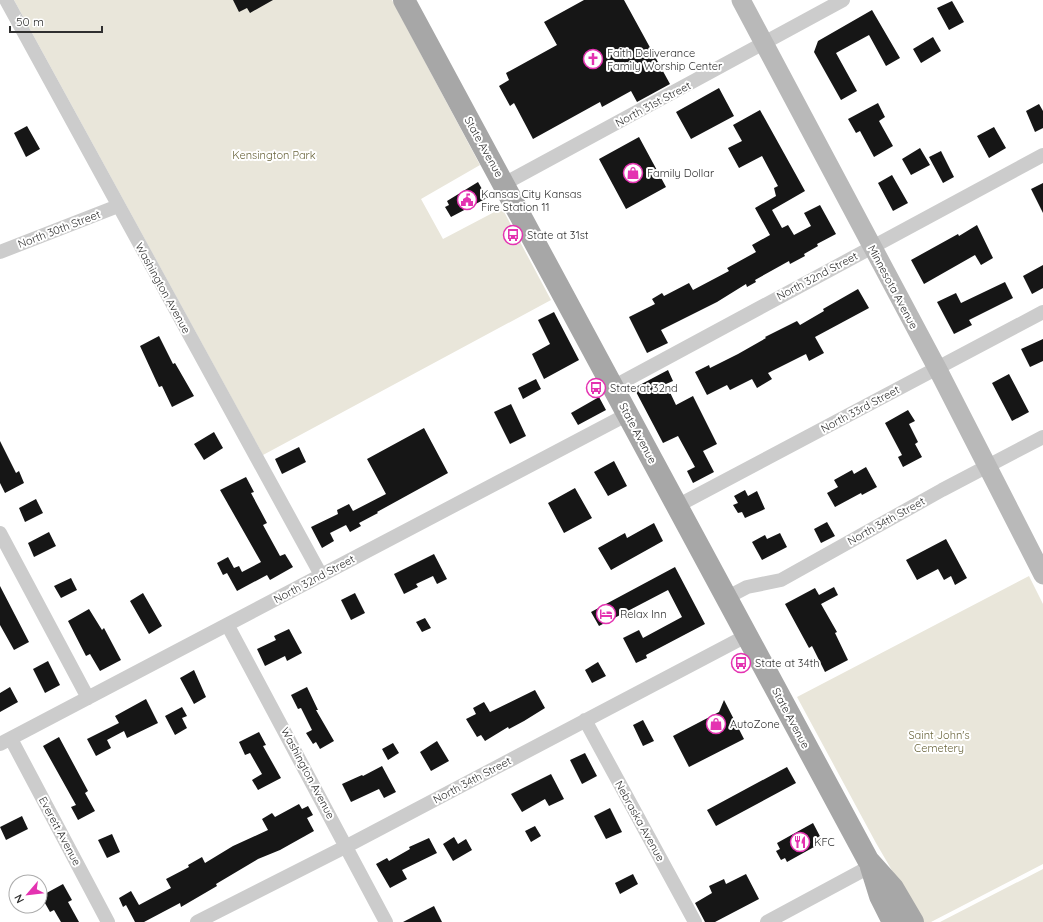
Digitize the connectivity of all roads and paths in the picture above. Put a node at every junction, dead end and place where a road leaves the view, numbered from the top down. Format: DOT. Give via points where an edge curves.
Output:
graph roads {
  1 [pos="6,0"];
  2 [pos="404,0"];
  3 [pos="741,0"];
  4 [pos="843,0"];
  5 [pos="764,44"];
  6 [pos="1043,155"];
  7 [pos="504,184"];
  8 [pos="118,206"];
  9 [pos="872,246"];
  10 [pos="0,252"];
  11 [pos="1043,312"];
  12 [pos="937,368"];
  13 [pos="613,387"];
  14 [pos="628,414"];
  15 [pos="1043,437"];
  16 [pos="987,467"];
  17 [pos="676,506"];
  18 [pos="0,533"];
  19 [pos="321,575"];
  20 [pos="1043,575"];
  21 [pos="726,598"];
  22 [pos="228,626"];
  23 [pos="746,636"];
  24 [pos="88,698"];
  25 [pos="585,720"];
  26 [pos="6,742"];
  27 [pos="347,846"];
  28 [pos="871,866"];
  29 [pos="108,922"];
  30 [pos="197,922"];
  31 [pos="386,922"];
  32 [pos="695,922"];
  33 [pos="767,922"];
  34 [pos="893,922"];
  35 [pos="913,922"];
  1 -- 8 [label="street, Washington Avenue"];
  2 -- 7 [label="main road, State Avenue"];
  3 -- 5 [label="main road, Minnesota Avenue"];
  4 -- 5 [label="street, North 31st Street"];
  5 -- 7 [label="street, North 31st Street"];
  5 -- 9 [label="main road, Minnesota Avenue"];
  6 -- 9 [label="street, North 32nd Street"];
  7 -- 13 [label="main road, State Avenue"];
  8 -- 10 [label="street, North 30th Street"];
  8 -- 19 [label="street, Washington Avenue"];
  9 -- 12 [label="main road, Minnesota Avenue"];
  9 -- 13 [label="street, North 32nd Street"];
  11 -- 12 [label="street, North 33rd Street"];
  12 -- 16 [label="main road, Minnesota Avenue"];
  12 -- 17 [label="street, North 33rd Street"];
  13 -- 14 [label="main road, State Avenue"];
  14 -- 17 [label="main road, State Avenue"];
  14 -- 19 [label="street, North 32nd Street"];
  15 -- 16 [label="street, North 34th Street"];
  16 -- 20 [label="main road, Minnesota Avenue"];
  16 -- 21 [label="street, North 34th Street" via="781,580 747,587"];
  17 -- 21 [label="main road, State Avenue"];
  18 -- 24 [label="street"];
  19 -- 22 [label="street, North 32nd Street"];
  21 -- 23 [label="main road, State Avenue"];
  22 -- 24 [label="street, North 32nd Street"];
  22 -- 27 [label="street, Washington Avenue"];
  23 -- 25 [label="street, North 34th Street"];
  23 -- 28 [label="main road, State Avenue"];
  24 -- 26 [label="street, North 32nd Street"];
  25 -- 27 [label="street, North 34th Street"];
  25 -- 32 [label="street, Nebraska Avenue"];
  26 -- 29 [label="street, Everett Avenue"];
  27 -- 30 [label="street, North 34th Street"];
  27 -- 31 [label="street, Washington Avenue"];
  28 -- 33 [label="street"];
  28 -- 34 [label="main road, State Avenue" via="880,896"];
  28 -- 35 [label="main road, State Avenue" via="893,888"];
}
